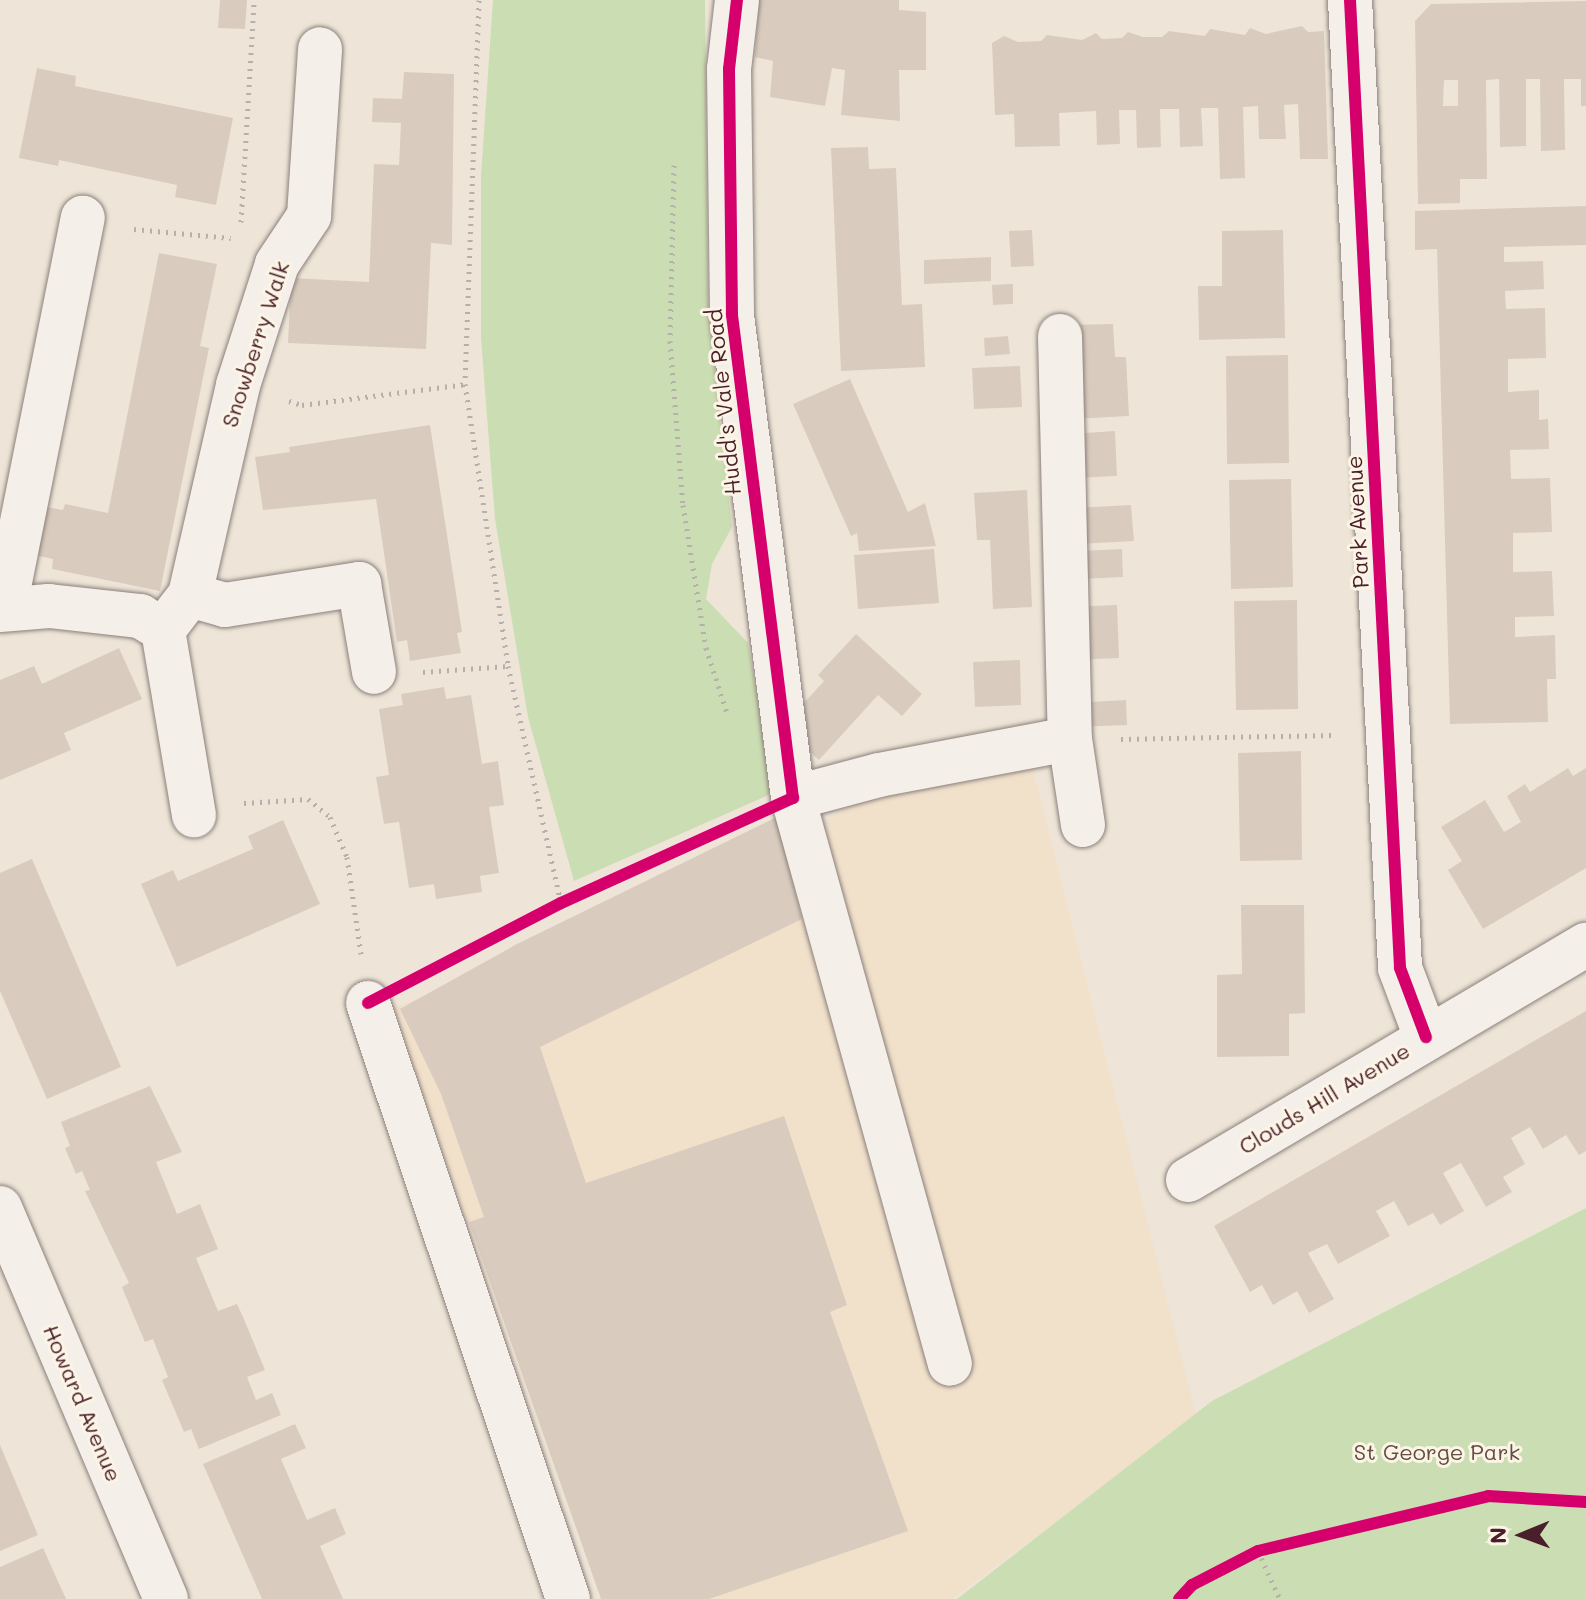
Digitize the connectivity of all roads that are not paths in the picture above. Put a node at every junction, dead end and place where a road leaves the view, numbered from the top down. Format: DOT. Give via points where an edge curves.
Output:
graph roads {
  1 [pos="737,0"];
  2 [pos="1350,0"];
  3 [pos="320,49"];
  4 [pos="83,218"];
  5 [pos="1060,336"];
  6 [pos="190,595"];
  7 [pos="2,608"];
  8 [pos="163,630"];
  9 [pos="374,672"];
  10 [pos="1070,739"];
  11 [pos="793,798"];
  12 [pos="194,815"];
  13 [pos="1083,825"];
  14 [pos="1586,945"];
  15 [pos="368,1003"];
  16 [pos="1426,1037"];
  17 [pos="1188,1180"];
  18 [pos="0,1208"];
  19 [pos="950,1364"];
  20 [pos="166,1599"];
  21 [pos="568,1599"];
  1 -- 11 [label="street, Hudd's Vale Road" via="729,69 732,315"];
  2 -- 16 [label="street, Park Avenue" via="1400,968"];
  3 -- 6 [label="street, Snowberry Walk" via="309,216 277,264 238,385"];
  4 -- 7 [label="street"];
  5 -- 10 [label="street"];
  6 -- 8 [label="street, Snowberry Walk"];
  6 -- 9 [label="street" via="225,605 359,584"];
  7 -- 8 [label="street" via="140,616"];
  8 -- 12 [label="street"];
  10 -- 11 [label="street" via="879,775"];
  10 -- 13 [label="street"];
  11 -- 19 [label="street, Hudd's Vale Road"];
  14 -- 16 [label="street, Clouds Hill Avenue"];
  15 -- 21 [label="street"];
  16 -- 17 [label="street, Clouds Hill Avenue"];
  18 -- 20 [label="street, Howard Avenue"];
}
